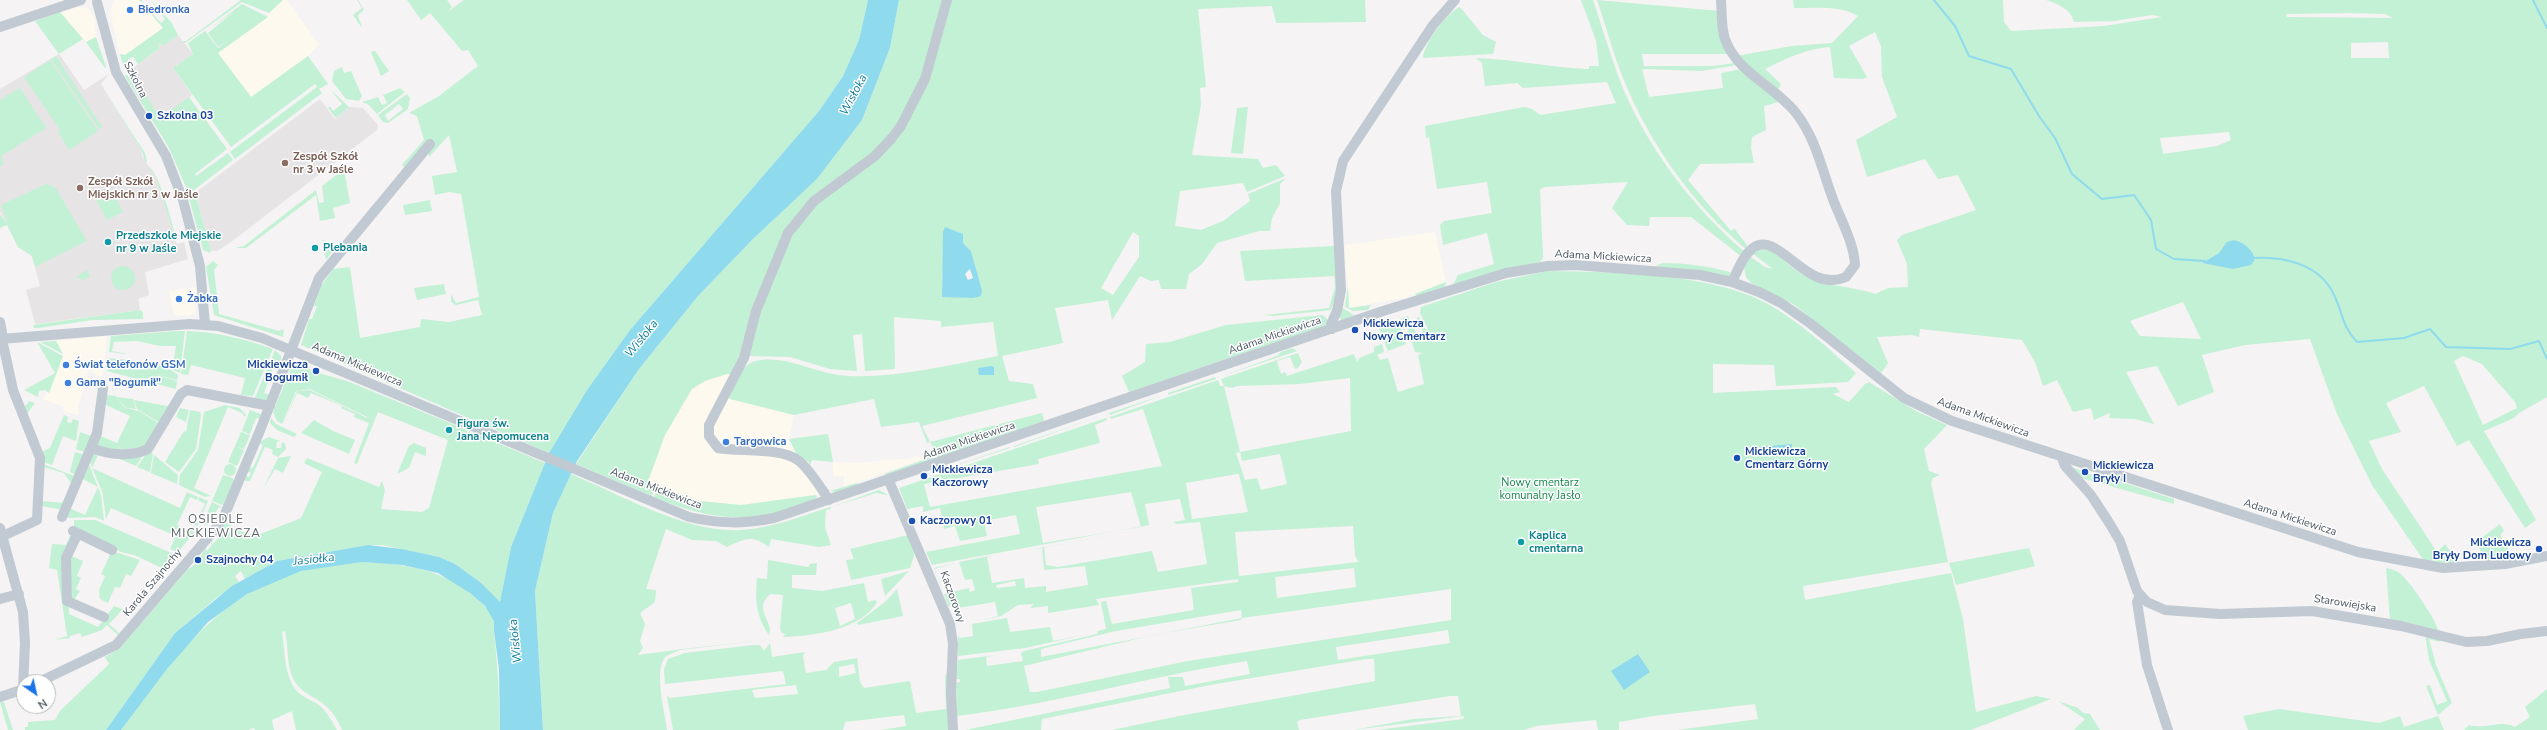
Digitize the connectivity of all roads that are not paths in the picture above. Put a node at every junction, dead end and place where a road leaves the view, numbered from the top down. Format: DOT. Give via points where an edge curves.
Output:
graph roads {
  1 [pos="81,0"];
  2 [pos="947,0"];
  3 [pos="1455,0"];
  4 [pos="1721,0"];
  5 [pos="96,1"];
  6 [pos="0,26"];
  7 [pos="430,144"];
  8 [pos="1732,282"];
  9 [pos="0,322"];
  10 [pos="205,325"];
  11 [pos="1332,329"];
  12 [pos="2,339"];
  13 [pos="292,350"];
  14 [pos="103,388"];
  15 [pos="270,406"];
  16 [pos="92,448"];
  17 [pos="2062,458"];
  18 [pos="889,481"];
  19 [pos="829,500"];
  20 [pos="62,516"];
  21 [pos="2,532"];
  22 [pos="112,550"];
  23 [pos="2547,556"];
  24 [pos="19,594"];
  25 [pos="2140,595"];
  26 [pos="0,599"];
  27 [pos="104,617"];
  28 [pos="2547,631"];
  29 [pos="24,674"];
  30 [pos="56,674"];
  31 [pos="16,692"];
  32 [pos="0,697"];
  33 [pos="953,730"];
  34 [pos="2168,730"];
  1 -- 6 [label="street"];
  2 -- 19 [label="street" via="924,79 901,126 875,156 814,201 788,233 756,310 744,358 709,425 708,436 718,448 784,454 795,458 806,468"];
  3 -- 11 [label="street" via="1433,25 1343,161 1336,191 1341,290 1337,311 1331,324"];
  4 -- 8 [label="street" via="1724,38 1731,54 1741,66 1782,97 1806,128 1819,153 1855,260 1851,274 1842,280 1830,281 1798,267 1773,246 1762,244 1750,250"];
  5 -- 10 [label="street, Szkolna" via="116,72 166,156 183,200 200,266"];
  7 -- 13 [label="street, Karola Szajnochy" via="322,273"];
  8 -- 11 [label="street, Adama Mickiewicza" via="1646,270 1548,266 1506,273"];
  8 -- 17 [label="street, Adama Mickiewicza" via="1781,303 1812,324 1880,380 1928,411"];
  9 -- 12 [label="street"];
  10 -- 12 [label="street, Adama Mickiewicza" via="159,325"];
  10 -- 13 [label="street, Adama Mickiewicza" via="243,332"];
  11 -- 18 [label="street, Adama Mickiewicza"];
  12 -- 21 [label="street" via="16,398 40,458 37,520"];
  13 -- 15 [label="street, Karola Szajnochy"];
  13 -- 19 [label="street, Adama Mickiewicza" via="689,517 735,523 774,518"];
  14 -- 16 [label="street" via="99,427"];
  15 -- 16 [label="street" via="187,390 181,394 148,449 111,454"];
  15 -- 30 [label="street, Karola Szajnochy" via="225,514 217,527 116,645"];
  16 -- 20 [label="street"];
  17 -- 23 [label="street, Adama Mickiewicza" via="2358,552 2409,563 2443,568 2471,568"];
  17 -- 25 [label="street, Starowiejska" via="2065,466 2092,495 2120,541 2135,588"];
  18 -- 19 [label="street, Adama Mickiewicza"];
  18 -- 33 [label="street, Kaczorowy" via="950,624 953,644"];
  21 -- 24 [label="street"];
  22 -- 27 [label="street" via="75,533 66,558 67,601"];
  24 -- 26 [label="street"];
  24 -- 29 [label="street" via="25,638"];
  25 -- 28 [label="street, Starowiejska" via="2158,608 2171,612 2231,614 2312,611 2401,626 2466,642"];
  25 -- 34 [label="street, Starowiejska" via="2137,602 2147,665"];
  31 -- 32 [label="street"];
}
